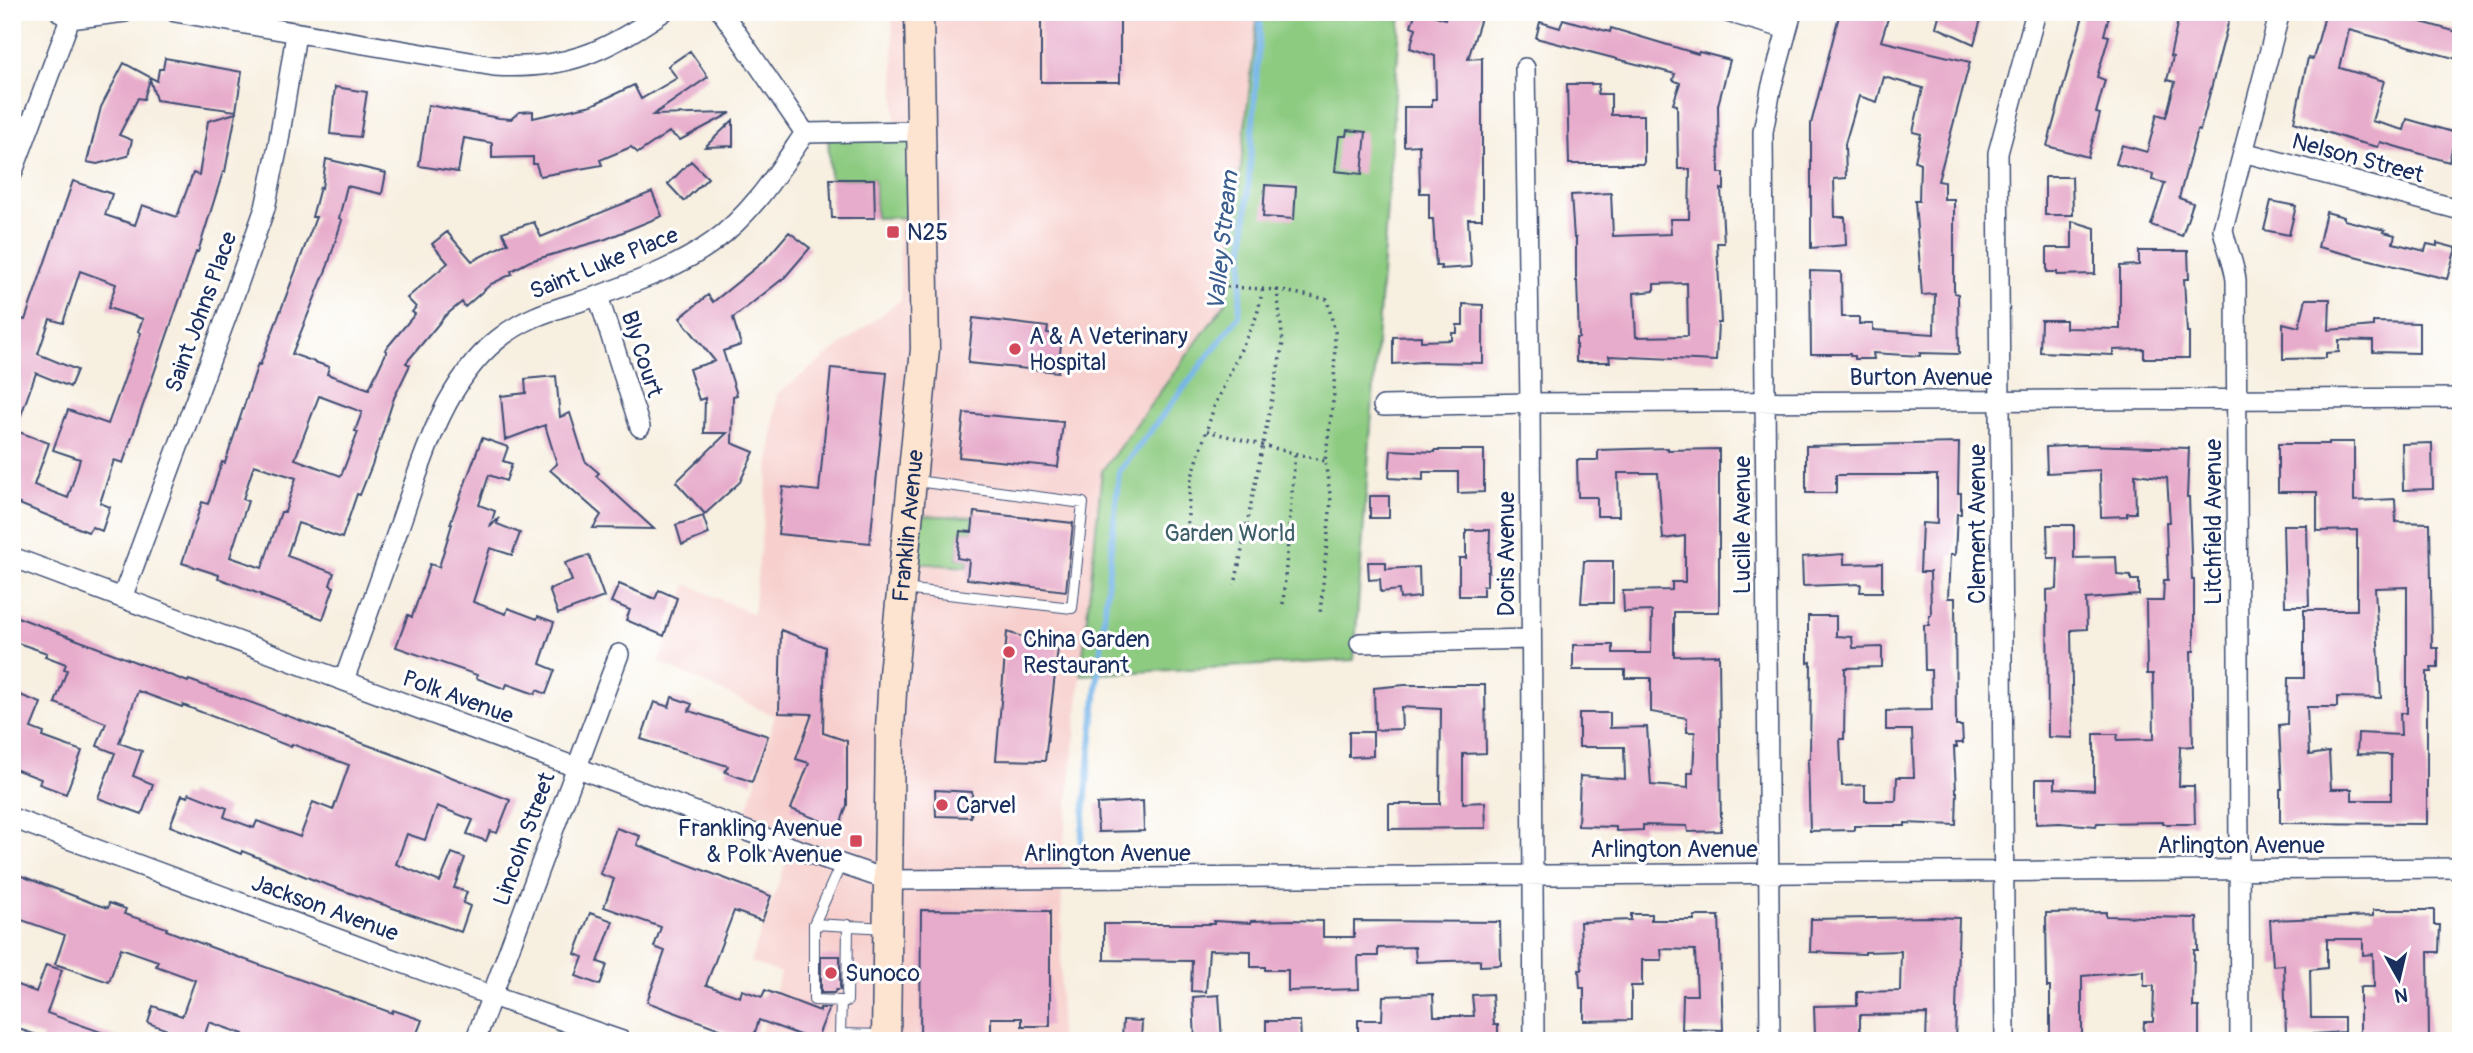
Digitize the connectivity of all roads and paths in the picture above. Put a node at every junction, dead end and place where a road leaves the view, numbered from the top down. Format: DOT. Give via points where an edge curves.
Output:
graph roads {
  1 [pos="125,12"];
  2 [pos="175,12"];
  3 [pos="663,12"];
  4 [pos="722,12"];
  5 [pos="919,12"];
  6 [pos="1727,12"];
  7 [pos="2036,12"];
  8 [pos="2280,12"];
  9 [pos="65,16"];
  10 [pos="1790,20"];
  11 [pos="296,34"];
  12 [pos="1525,68"];
  13 [pos="920,131"];
  14 [pos="806,133"];
  15 [pos="2243,152"];
  16 [pos="12,174"];
  17 [pos="2461,210"];
  18 [pos="1213,286"];
  19 [pos="1263,288"];
  20 [pos="1277,290"];
  21 [pos="598,296"];
  22 [pos="2461,398"];
  23 [pos="2236,399"];
  24 [pos="2001,400"];
  25 [pos="1766,402"];
  26 [pos="1530,403"];
  27 [pos="1382,406"];
  28 [pos="640,427"];
  29 [pos="1207,431"];
  30 [pos="1262,445"];
  31 [pos="1295,453"];
  32 [pos="1325,461"];
  33 [pos="912,480"];
  34 [pos="1187,530"];
  35 [pos="12,557"];
  36 [pos="1236,585"];
  37 [pos="901,588"];
  38 [pos="122,598"];
  39 [pos="1283,604"];
  40 [pos="1320,614"];
  41 [pos="1531,639"];
  42 [pos="1360,643"];
  43 [pos="619,654"];
  44 [pos="344,680"];
  45 [pos="577,767"];
  46 [pos="12,818"];
  47 [pos="841,864"];
  48 [pos="2461,868"];
  49 [pos="2239,870"];
  50 [pos="2004,871"];
  51 [pos="1768,873"];
  52 [pos="1533,874"];
  53 [pos="888,880"];
  54 [pos="814,924"];
  55 [pos="848,925"];
  56 [pos="887,928"];
  57 [pos="492,996"];
  58 [pos="841,1001"];
  59 [pos="886,1038"];
  60 [pos="475,1041"];
  61 [pos="622,1041"];
  62 [pos="1534,1041"];
  63 [pos="1770,1041"];
  64 [pos="2005,1041"];
  65 [pos="2240,1041"];
  1 -- 9 [label="street"];
  2 -- 11 [label="street"];
  3 -- 11 [label="street" via="606,48 566,62 525,68"];
  4 -- 14 [label="street"];
  5 -- 13 [label="main road, Franklin Avenue"];
  6 -- 10 [label="street"];
  7 -- 24 [label="street, Clement Avenue" via="1998,153"];
  8 -- 15 [label="street, Litchfield Avenue"];
  9 -- 16 [label="street"];
  10 -- 25 [label="street, Lucille Avenue" via="1763,132"];
  11 -- 38 [label="street, Saint Johns Place" via="265,208"];
  12 -- 26 [label="street, Doris Avenue"];
  13 -- 14 [label="street"];
  13 -- 33 [label="main road, Franklin Avenue" via="925,349"];
  14 -- 21 [label="street, Saint Luke Place" via="766,188 715,240 681,261"];
  15 -- 17 [label="street, Nelson Street"];
  15 -- 23 [label="street, Litchfield Avenue" via="2224,229 2236,280"];
  18 -- 19 [label="path"];
  19 -- 20 [label="path"];
  19 -- 29 [label="path" via="1257,315"];
  20 -- 30 [label="path" via="1283,343"];
  20 -- 32 [label="path" via="1327,299 1335,332 1334,394"];
  21 -- 28 [label="street, Bly Court"];
  21 -- 44 [label="street, Saint Luke Place" via="542,313 498,340 476,360 453,393 425,454"];
  22 -- 23 [label="street, Burton Avenue"];
  23 -- 24 [label="street, Burton Avenue"];
  23 -- 49 [label="street, Litchfield Avenue"];
  24 -- 25 [label="street, Burton Avenue"];
  24 -- 50 [label="street, Clement Avenue"];
  25 -- 26 [label="street, Burton Avenue"];
  25 -- 51 [label="street, Lucille Avenue"];
  26 -- 27 [label="street, Burton Avenue"];
  26 -- 41 [label="street, Doris Avenue"];
  29 -- 30 [label="path"];
  29 -- 34 [label="path" via="1191,482"];
  30 -- 31 [label="path"];
  30 -- 36 [label="path"];
  31 -- 32 [label="path"];
  31 -- 39 [label="path"];
  32 -- 40 [label="path" via="1332,501"];
  33 -- 37 [label="main road, Franklin Avenue"];
  33 -- 37 [label="lane" via="1083,503 1072,608"];
  35 -- 38 [label="street, Polk Avenue"];
  37 -- 53 [label="main road, Franklin Avenue" via="890,729"];
  38 -- 44 [label="street, Polk Avenue"];
  41 -- 42 [label="street"];
  41 -- 52 [label="street, Doris Avenue"];
  43 -- 45 [label="street, Lincoln Street"];
  44 -- 45 [label="street, Polk Avenue"];
  45 -- 47 [label="street, Polk Avenue"];
  45 -- 57 [label="street, Lincoln Street"];
  46 -- 57 [label="street, Jackson Avenue"];
  47 -- 53 [label="street, Polk Avenue"];
  47 -- 54 [label="lane"];
  48 -- 49 [label="street, Arlington Avenue"];
  49 -- 50 [label="street, Arlington Avenue"];
  49 -- 65 [label="street, Litchfield Avenue"];
  50 -- 51 [label="street, Arlington Avenue"];
  50 -- 64 [label="street, Clement Avenue"];
  51 -- 52 [label="street, Arlington Avenue"];
  51 -- 63 [label="street, Lucille Avenue"];
  52 -- 53 [label="street, Arlington Avenue"];
  52 -- 62 [label="street, Doris Avenue"];
  53 -- 56 [label="main road, Franklin Avenue"];
  54 -- 55 [label="lane"];
  54 -- 58 [label="lane" via="814,1000"];
  55 -- 56 [label="lane"];
  55 -- 58 [label="lane" via="847,1001"];
  56 -- 59 [label="main road, Franklin Avenue"];
  57 -- 60 [label="street, Lincoln Street"];
  57 -- 61 [label="street, Jackson Avenue"];
  58 -- 59 [label="lane" via="840,1034"];
}
